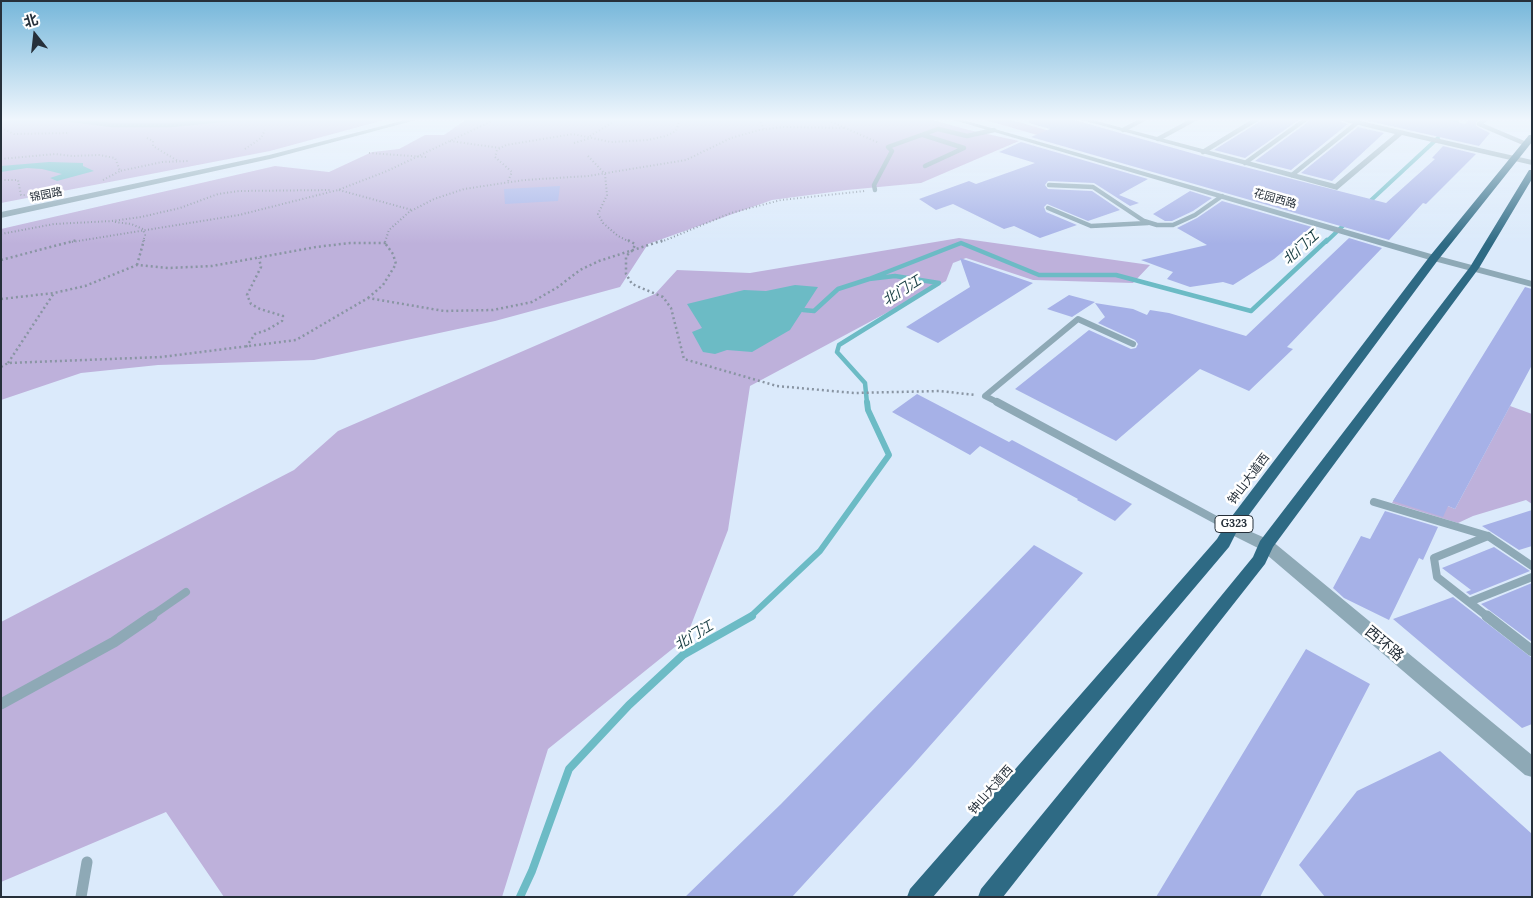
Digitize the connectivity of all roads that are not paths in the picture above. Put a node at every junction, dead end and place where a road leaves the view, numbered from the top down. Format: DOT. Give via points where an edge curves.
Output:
graph roads {
  1 [pos="252,161"];
  2 [pos="887,161"];
  3 [pos="936,161"];
  4 [pos="1101,161"];
  5 [pos="1237,161"];
  6 [pos="1248,161"];
  7 [pos="1310,161"];
  8 [pos="1368,161"];
  9 [pos="1511,161"];
  10 [pos="1245,163"];
  11 [pos="925,166"];
  12 [pos="1532,172"];
  13 [pos="1292,175"];
  14 [pos="1049,185"];
  15 [pos="875,190"];
  16 [pos="1222,196"];
  17 [pos="1048,208"];
  18 [pos="1,215"];
  19 [pos="1150,223"];
  20 [pos="1434,258"];
  21 [pos="1474,268"];
  22 [pos="1532,284"];
  23 [pos="1133,344"];
  24 [pos="1374,502"];
  25 [pos="1231,528"];
  26 [pos="1488,536"];
  27 [pos="1266,545"];
  28 [pos="1532,566"];
  29 [pos="1532,577"];
  30 [pos="186,592"];
  31 [pos="1469,602"];
  32 [pos="1532,651"];
  33 [pos="1,704"];
  34 [pos="1532,768"];
  35 [pos="87,862"];
  36 [pos="81,897"];
  37 [pos="918,897"];
  38 [pos="990,897"];
  1 -- 18 [label="street, 锦园路"];
  2 -- 15 [label="lane" via="874,185"];
  3 -- 11 [label="lane"];
  4 -- 16 [label="street, 花园西路"];
  5 -- 10 [label="street"];
  6 -- 10 [label="lane"];
  7 -- 13 [label="lane"];
  8 -- 13 [label="street" via="1337,188"];
  9 -- 20 [label="highway, 钟山大道西 / G323"];
  10 -- 13 [label="street"];
  12 -- 21 [label="highway, G323"];
  14 -- 19 [label="lane" via="1093,187"];
  16 -- 19 [label="lane" via="1195,215 1173,225"];
  16 -- 20 [label="street, 花园西路"];
  17 -- 19 [label="lane" via="1091,226"];
  20 -- 21 [label="street, 花园西路"];
  20 -- 25 [label="highway, 钟山大道西 / G323"];
  21 -- 22 [label="street, 花园西路"];
  21 -- 27 [label="highway, G323"];
  23 -- 25 [label="lane" via="1078,319 985,396"];
  24 -- 26 [label="lane"];
  25 -- 27 [label="street, 西环路"];
  25 -- 37 [label="highway, 钟山大道西 / G323" via="1223,543"];
  26 -- 28 [label="lane"];
  26 -- 31 [label="lane" via="1434,558 1436,577"];
  27 -- 34 [label="street, 西环路"];
  27 -- 38 [label="highway, G323" via="1259,560"];
  29 -- 31 [label="lane"];
  30 -- 33 [label="lane" via="114,642"];
  31 -- 32 [label="lane"];
  35 -- 36 [label="lane"];
}
